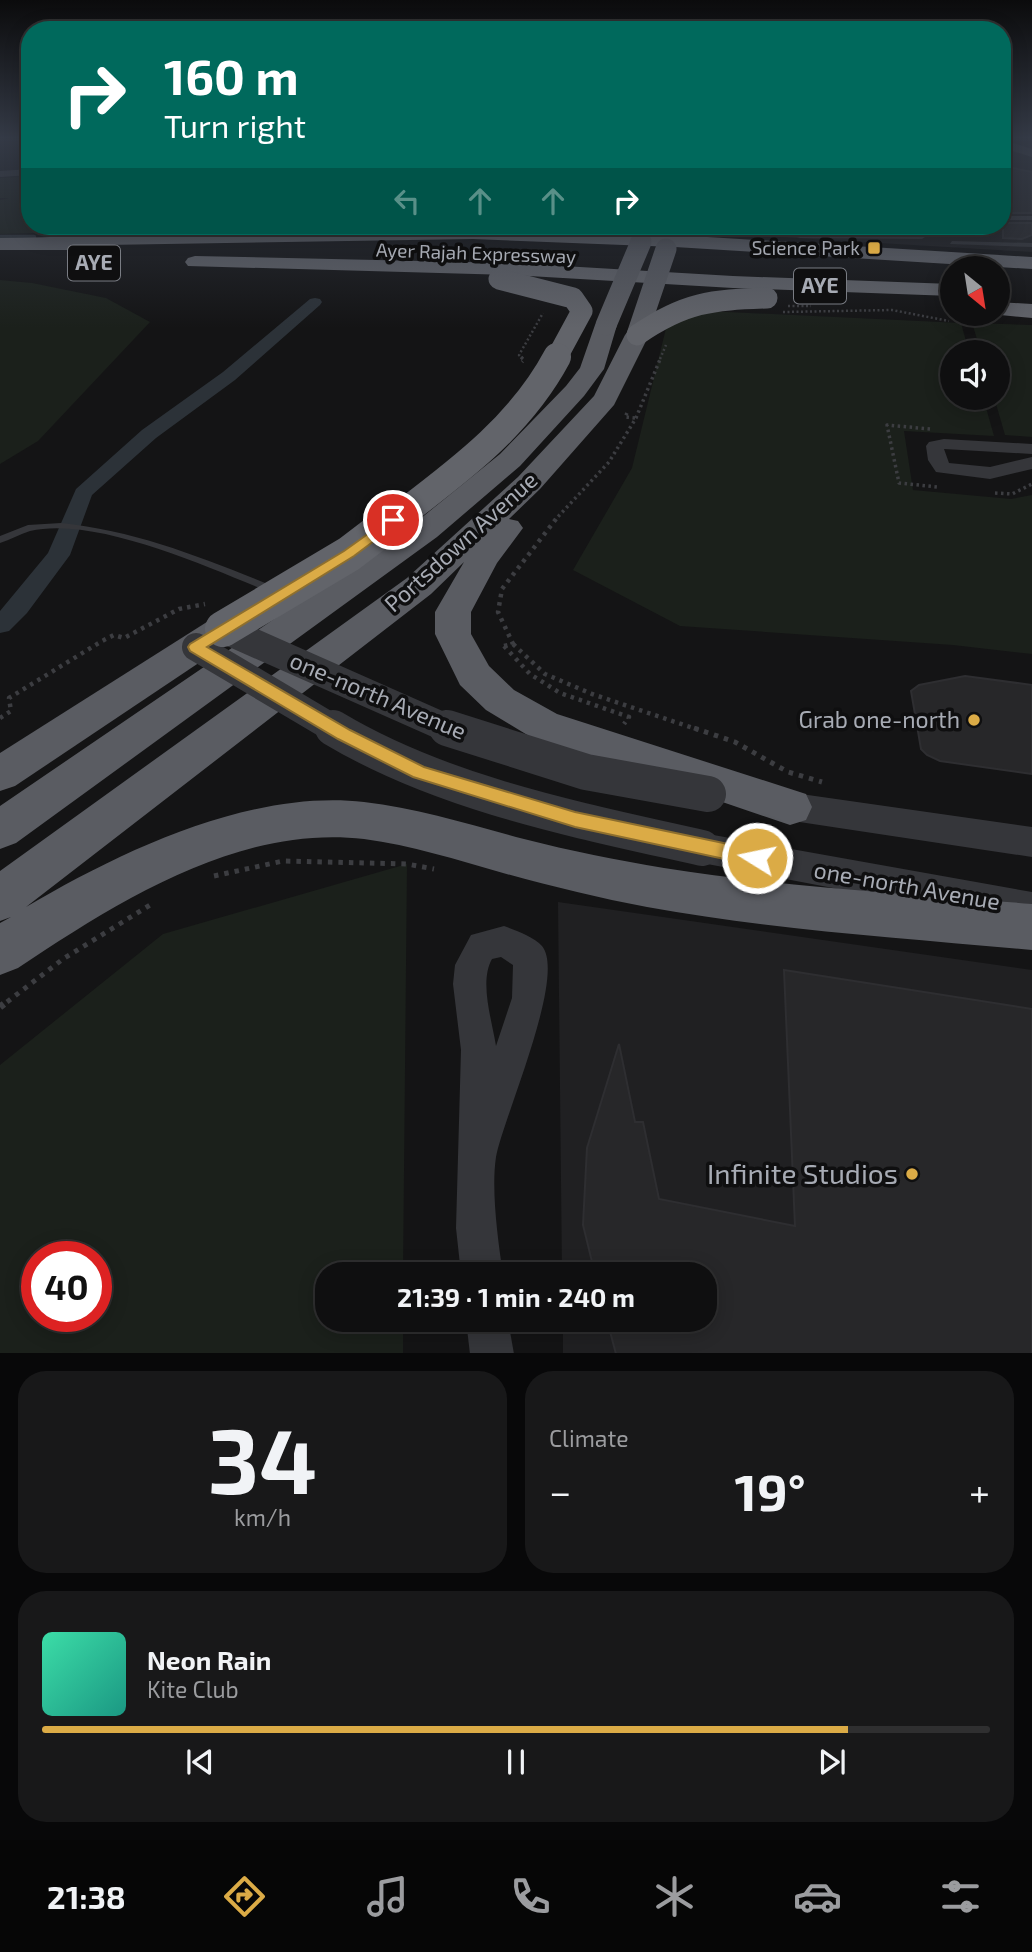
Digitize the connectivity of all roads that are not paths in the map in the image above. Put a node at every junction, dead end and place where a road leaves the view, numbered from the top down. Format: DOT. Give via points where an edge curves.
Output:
graph roads {
  1 [pos="1011,218"];
  2 [pos="1032,218"];
  3 [pos="295,235"];
  4 [pos="639,235"];
  5 [pos="716,235"];
  6 [pos="796,235"];
  7 [pos="669,236"];
  8 [pos="922,237"];
  9 [pos="952,243"];
  10 [pos="0,244"];
  11 [pos="71,244"];
  12 [pos="1032,245"];
  13 [pos="757,246"];
  14 [pos="105,262"];
  15 [pos="174,262"];
  16 [pos="0,263"];
  17 [pos="282,263"];
  18 [pos="1032,263"];
  19 [pos="940,275"];
  20 [pos="1010,277"];
  21 [pos="1032,278"];
  22 [pos="499,279"];
  23 [pos="622,288"];
  24 [pos="651,289"];
  25 [pos="940,290"];
  26 [pos="1010,291"];
  27 [pos="1032,292"];
  28 [pos="562,302"];
  29 [pos="774,305"];
  30 [pos="1010,310"];
  31 [pos="1032,311"];
  32 [pos="940,312"];
  33 [pos="606,326"];
  34 [pos="637,335"];
  35 [pos="590,395"];
  36 [pos="1032,449"];
  37 [pos="1032,463"];
  38 [pos="529,483"];
  39 [pos="0,540"];
  40 [pos="298,606"];
  41 [pos="212,626"];
  42 [pos="0,774"];
  43 [pos="790,807"];
  44 [pos="0,830"];
  45 [pos="1032,842"];
  46 [pos="0,899"];
  47 [pos="1032,909"];
  48 [pos="1032,927"];
  49 [pos="0,951"];
  50 [pos="479,1152"];
  51 [pos="480,1262"];
  52 [pos="489,1332"];
  53 [pos="492,1353"];
  1 -- 2 [label="lane"];
  3 -- 11 [label="highway"];
  4 -- 23 [label="highway, Portsdown Avenue, bridge"];
  5 -- 13 [label="highway"];
  6 -- 8 [label="lane"];
  7 -- 13 [label="highway"];
  7 -- 24 [label="highway, Portsdown Avenue, bridge"];
  9 -- 12 [label="lane"];
  10 -- 11 [label="highway, Ayer Rajah Expressway / AYE"];
  11 -- 19 [label="highway, Ayer Rajah Expressway / AYE" via="366,248"];
  13 -- 18 [label="highway"];
  14 -- 16 [label="highway, AYE"];
  15 -- 17 [label="highway, Ayer Rajah Expressway / AYE"];
  17 -- 22 [label="highway"];
  17 -- 25 [label="highway, Ayer Rajah Expressway / AYE"];
  20 -- 21 [label="highway"];
  22 -- 23 [label="highway, bridge"];
  22 -- 28 [label="highway, bridge"];
  23 -- 24 [label="highway"];
  23 -- 33 [label="highway, Portsdown Avenue, bridge"];
  24 -- 29 [label="highway, bridge"];
  24 -- 34 [label="highway, Portsdown Avenue, bridge"];
  26 -- 27 [label="highway"];
  28 -- 33 [label="highway, bridge" via="593,309"];
  28 -- 41 [label="highway, bridge" via="582,311 544,384 482,453 349,554"];
  29 -- 32 [label="highway"];
  29 -- 34 [label="highway, bridge" via="707,300 676,309"];
  30 -- 31 [label="highway"];
  33 -- 35 [label="highway, Portsdown Avenue" via="592,369"];
  34 -- 35 [label="highway, Portsdown Avenue"];
  35 -- 38 [label="highway, Portsdown Avenue"];
  35 -- 40 [label="highway, Portsdown Avenue" via="426,530 344,586"];
  36 -- 37 [label="street" via="935,446 943,468 990,473"];
  38 -- 43 [label="highway" via="519,510 482,560 453,612 453,634 474,675 500,700 543,724"];
  38 -- 46 [label="highway, Portsdown Avenue" via="419,586"];
  39 -- 40 [label="lane" via="42,525 86,528 154,545"];
  40 -- 44 [label="highway, Portsdown Avenue"];
  41 -- 42 [label="highway"];
  41 -- 43 [label="street, one-north Avenue, bridge" via="453,731 586,772"];
  41 -- 47 [label="street, one-north Avenue, bridge" via="344,735 419,772 575,819 702,848"];
  43 -- 45 [label="street, one-north Avenue"];
  48 -- 49 [label="highway" via="759,902 613,880 371,821 325,820 258,828 182,849 85,897"];
  50 -- 50 [label="street" via="479,1050 471,965 482,946 504,941 530,957 529,998"];
  50 -- 51 [label="street" via="476,1228"];
  52 -- 53 [label="street"];
}
